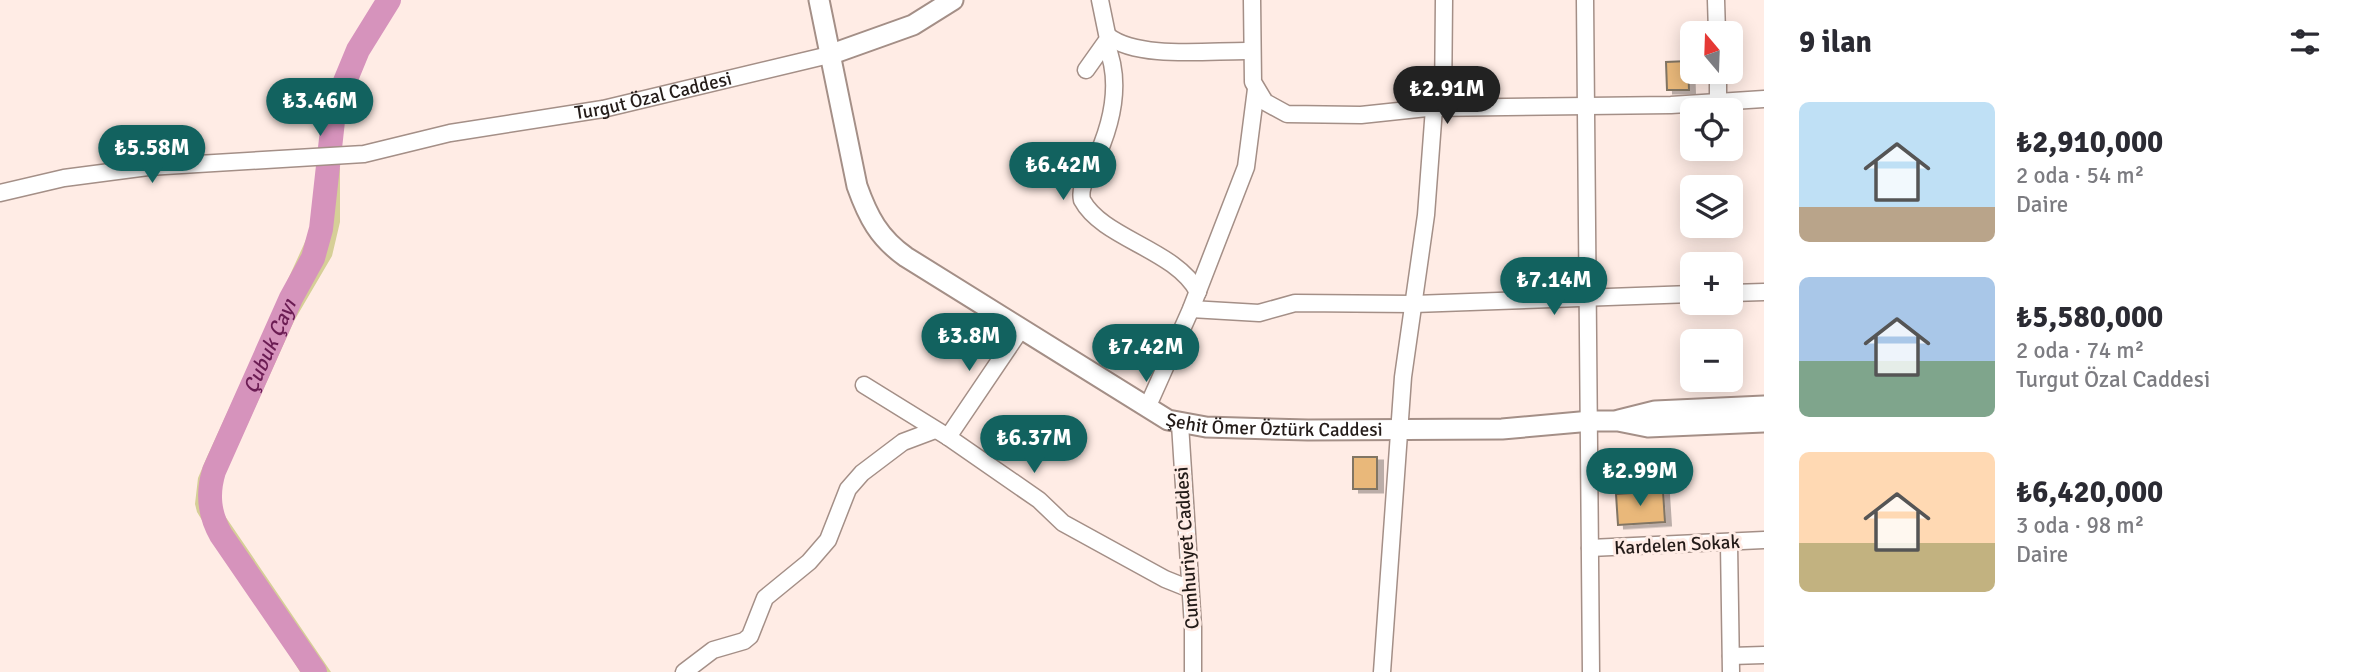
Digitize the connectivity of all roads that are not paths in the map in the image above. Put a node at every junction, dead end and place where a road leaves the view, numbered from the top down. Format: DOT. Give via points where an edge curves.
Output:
graph roads {
  1 [pos="819,0"];
  2 [pos="953,0"];
  3 [pos="1100,0"];
  4 [pos="1252,0"];
  5 [pos="1444,0"];
  6 [pos="1585,0"];
  7 [pos="1716,0"];
  8 [pos="1717,21"];
  9 [pos="1107,40"];
  10 [pos="1251,51"];
  11 [pos="829,55"];
  12 [pos="1086,70"];
  13 [pos="1256,89"];
  14 [pos="1764,99"];
  15 [pos="1743,100"];
  16 [pos="1680,103"];
  17 [pos="1588,106"];
  18 [pos="1439,107"];
  19 [pos="0,193"];
  20 [pos="1198,292"];
  21 [pos="1764,292"];
  22 [pos="1743,293"];
  23 [pos="1680,294"];
  24 [pos="1589,298"];
  25 [pos="1414,304"];
  26 [pos="1191,309"];
  27 [pos="1021,329"];
  28 [pos="864,385"];
  29 [pos="1764,406"];
  30 [pos="1147,408"];
  31 [pos="1591,421"];
  32 [pos="1618,421"];
  33 [pos="1764,422"];
  34 [pos="1180,424"];
  35 [pos="1400,429"];
  36 [pos="942,433"];
  37 [pos="1764,540"];
  38 [pos="1729,544"];
  39 [pos="1590,548"];
  40 [pos="1190,589"];
  41 [pos="1764,655"];
  42 [pos="1731,664"];
  43 [pos="684,672"];
  44 [pos="1193,672"];
  45 [pos="1382,672"];
  46 [pos="1591,672"];
  1 -- 11 [label="street, Şehit Ömer Öztürk Caddesi"];
  2 -- 11 [label="street, Turgut Özal Caddesi" via="914,25"];
  3 -- 9 [label="street"];
  4 -- 10 [label="street"];
  5 -- 18 [label="street"];
  6 -- 17 [label="street"];
  7 -- 8 [label="street"];
  9 -- 10 [label="street" via="1142,50"];
  9 -- 12 [label="street"];
  9 -- 20 [label="street" via="1113,77 1111,120 1082,188 1082,200 1096,216 1186,275"];
  10 -- 13 [label="street"];
  11 -- 19 [label="street, Turgut Özal Caddesi" via="603,109 450,133 383,150 109,171"];
  11 -- 27 [label="street, Şehit Ömer Öztürk Caddesi" via="857,186 880,235 906,257"];
  13 -- 18 [label="street" via="1277,111 1300,116"];
  13 -- 20 [label="street" via="1246,167"];
  14 -- 15 [label="street"];
  16 -- 17 [label="street"];
  17 -- 18 [label="street"];
  17 -- 24 [label="street"];
  18 -- 25 [label="street"];
  20 -- 26 [label="street"];
  21 -- 22 [label="street"];
  23 -- 24 [label="street"];
  24 -- 25 [label="street"];
  24 -- 31 [label="street"];
  25 -- 26 [label="street" via="1295,303 1259,313"];
  25 -- 35 [label="street"];
  26 -- 30 [label="street"];
  27 -- 30 [label="street, Şehit Ömer Öztürk Caddesi"];
  27 -- 36 [label="street"];
  28 -- 36 [label="street"];
  29 -- 32 [label="street, Şehit Ömer Öztürk Caddesi" via="1656,411"];
  30 -- 34 [label="street, Şehit Ömer Öztürk Caddesi"];
  31 -- 32 [label="street, Şehit Ömer Öztürk Caddesi"];
  31 -- 35 [label="street, Şehit Ömer Öztürk Caddesi" via="1502,429"];
  31 -- 39 [label="street"];
  32 -- 33 [label="street, Şehit Ömer Öztürk Caddesi" via="1648,427"];
  34 -- 35 [label="street, Şehit Ömer Öztürk Caddesi" via="1280,430"];
  34 -- 40 [label="street, Cumhuriyet Caddesi"];
  35 -- 45 [label="street"];
  36 -- 40 [label="street" via="1038,500 1063,523"];
  36 -- 43 [label="street" via="903,442 862,472 848,489 828,540 765,598 750,636 713,650"];
  37 -- 38 [label="street, Kardelen Sokak"];
  38 -- 39 [label="street, Kardelen Sokak"];
  38 -- 42 [label="street"];
  39 -- 46 [label="street"];
  40 -- 44 [label="street, Cumhuriyet Caddesi"];
  41 -- 42 [label="street"];
}
